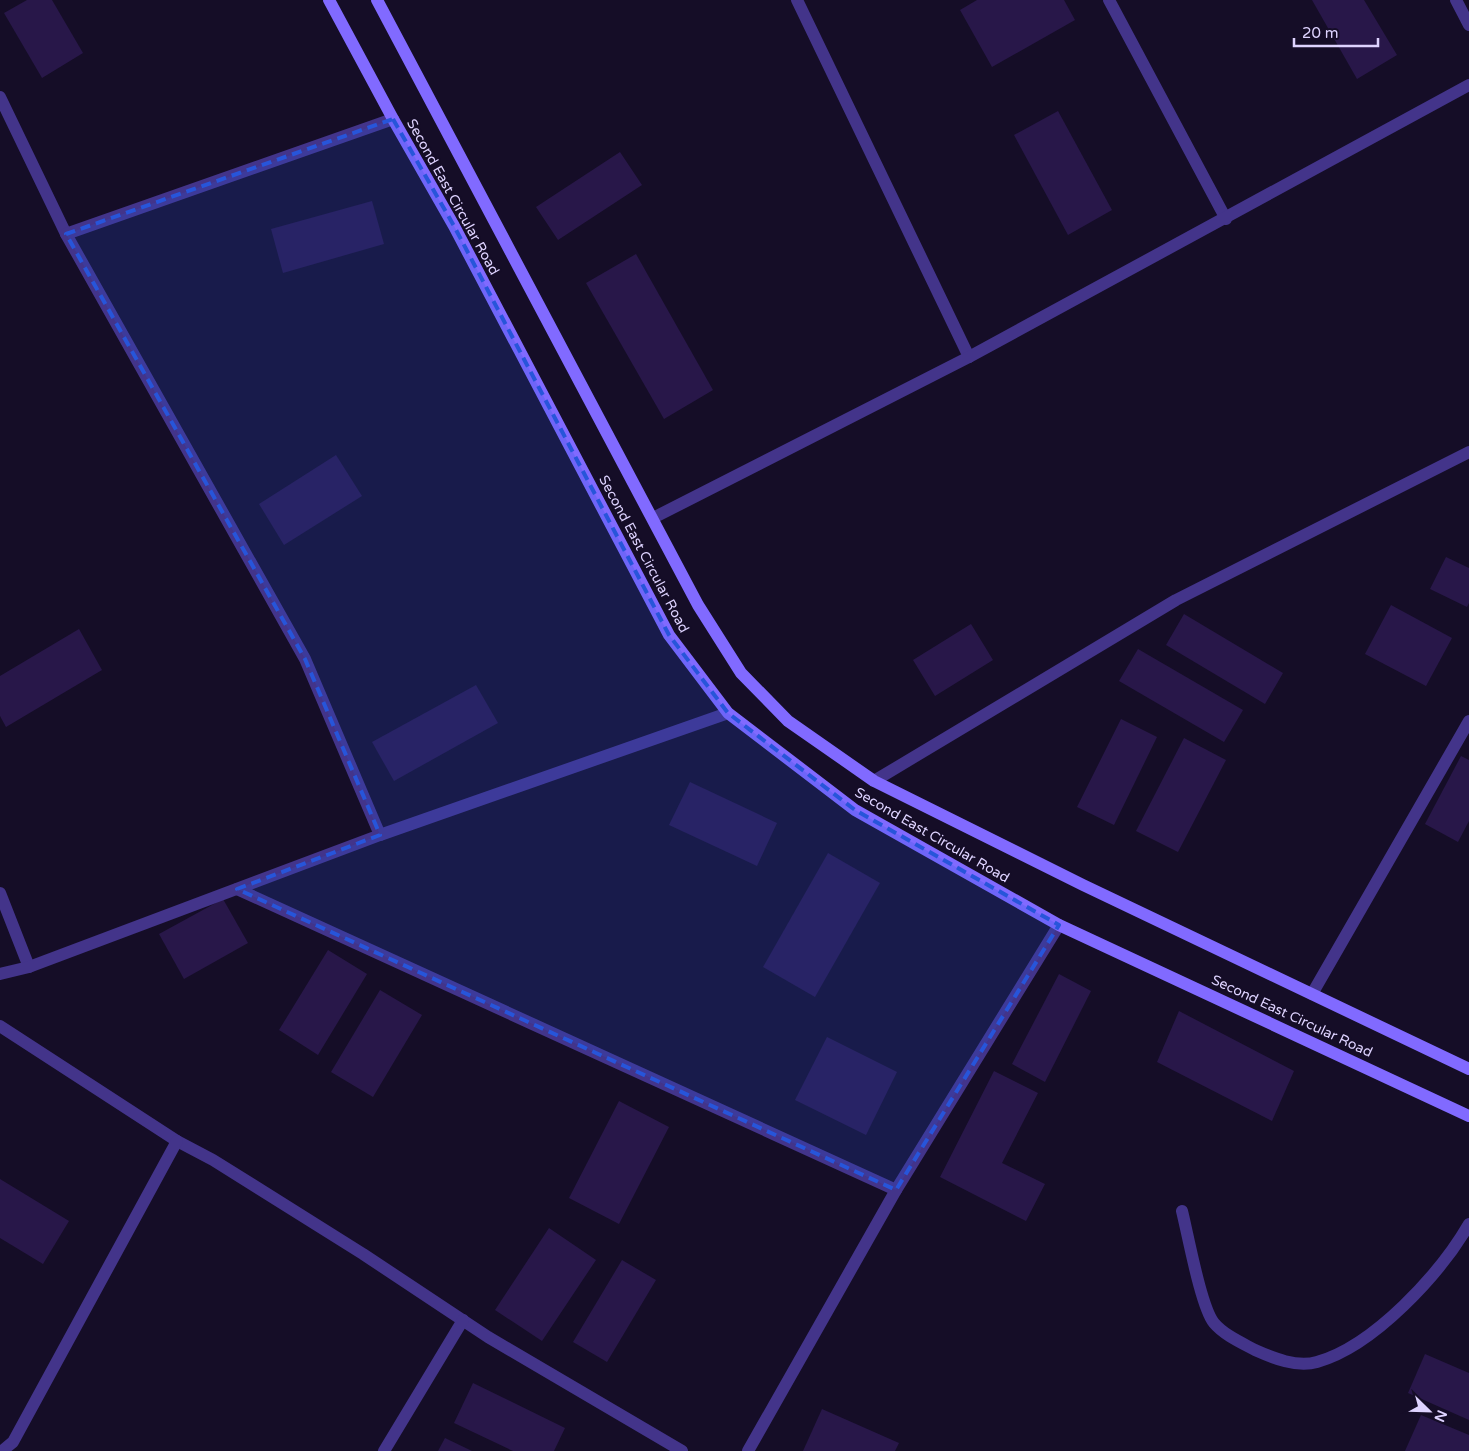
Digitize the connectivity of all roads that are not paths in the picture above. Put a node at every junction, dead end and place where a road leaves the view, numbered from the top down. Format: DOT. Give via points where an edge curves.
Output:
graph roads {
  1 [pos="329,0"];
  2 [pos="377,0"];
  3 [pos="797,0"];
  4 [pos="1109,0"];
  5 [pos="1456,0"];
  6 [pos="1469,24"];
  7 [pos="1469,86"];
  8 [pos="0,97"];
  9 [pos="393,119"];
  10 [pos="1226,219"];
  11 [pos="66,234"];
  12 [pos="969,357"];
  13 [pos="1469,452"];
  14 [pos="653,518"];
  15 [pos="728,713"];
  16 [pos="1469,721"];
  17 [pos="874,781"];
  18 [pos="380,835"];
  19 [pos="237,889"];
  20 [pos="0,893"];
  21 [pos="1059,925"];
  22 [pos="29,967"];
  23 [pos="0,974"];
  24 [pos="1312,994"];
  25 [pos="0,1026"];
  26 [pos="1469,1069"];
  27 [pos="1469,1116"];
  28 [pos="177,1141"];
  29 [pos="896,1190"];
  30 [pos="1182,1210"];
  31 [pos="1469,1224"];
  32 [pos="463,1320"];
  33 [pos="2,1451"];
  34 [pos="384,1451"];
  35 [pos="682,1451"];
  36 [pos="748,1451"];
  1 -- 9 [label="main road, Second East Circular Road"];
  2 -- 14 [label="main road, Second East Circular Road"];
  3 -- 12 [label="street"];
  4 -- 10 [label="street"];
  5 -- 6 [label="street"];
  7 -- 10 [label="street"];
  8 -- 11 [label="street"];
  9 -- 11 [label="street"];
  9 -- 15 [label="main road, Second East Circular Road" via="454,226 669,635"];
  10 -- 12 [label="street"];
  11 -- 18 [label="street" via="305,659"];
  12 -- 14 [label="street"];
  13 -- 17 [label="street" via="1176,600"];
  14 -- 17 [label="main road, Second East Circular Road" via="698,605 741,673 788,721"];
  15 -- 18 [label="street"];
  15 -- 21 [label="main road, Second East Circular Road" via="855,810"];
  16 -- 24 [label="street"];
  17 -- 24 [label="main road, Second East Circular Road"];
  18 -- 19 [label="street"];
  19 -- 22 [label="street"];
  19 -- 29 [label="street"];
  20 -- 22 [label="street"];
  21 -- 27 [label="main road, Second East Circular Road"];
  21 -- 29 [label="street"];
  22 -- 23 [label="street"];
  24 -- 26 [label="main road, Second East Circular Road"];
  25 -- 28 [label="street"];
  28 -- 32 [label="street" via="213,1160"];
  28 -- 33 [label="street" via="13,1442"];
  29 -- 36 [label="street"];
  30 -- 31 [label="street" via="1205,1304 1214,1323 1236,1341 1272,1358 1295,1362 1316,1362 1353,1346 1415,1297"];
  32 -- 34 [label="street"];
  32 -- 35 [label="street"];
}
